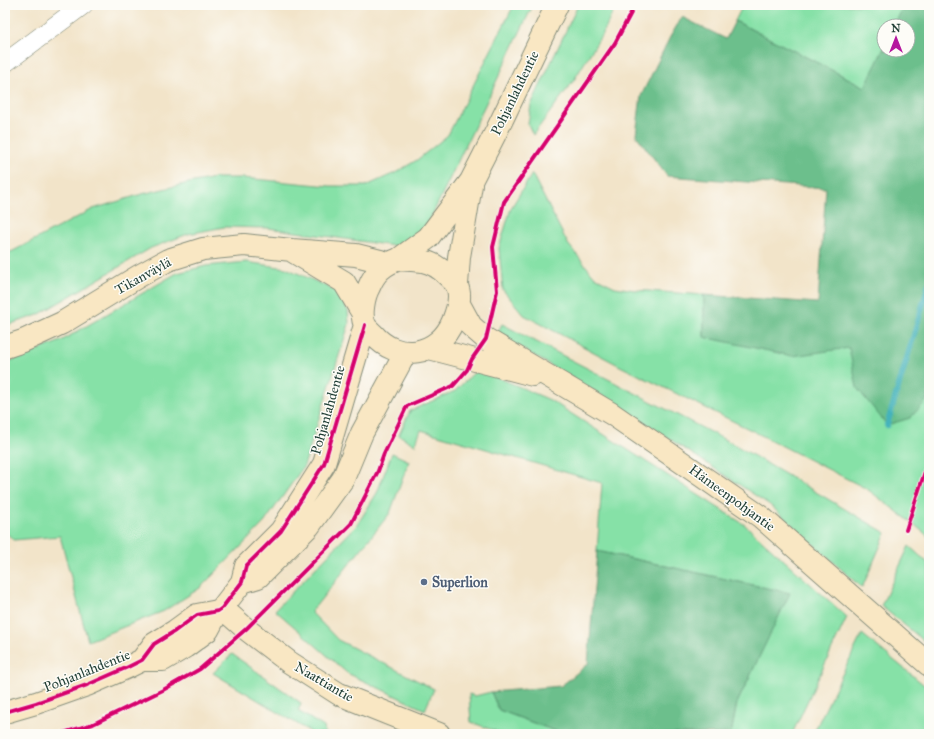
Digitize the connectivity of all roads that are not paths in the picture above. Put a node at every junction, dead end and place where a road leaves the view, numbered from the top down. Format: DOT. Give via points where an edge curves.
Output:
graph roads {
  1 [pos="83,5"];
  2 [pos="557,5"];
  3 [pos="5,63"];
  4 [pos="471,181"];
  5 [pos="292,250"];
  6 [pos="394,261"];
  7 [pos="458,295"];
  8 [pos="364,319"];
  9 [pos="5,347"];
  10 [pos="429,348"];
  11 [pos="406,352"];
  12 [pos="557,382"];
  13 [pos="242,582"];
  14 [pos="220,609"];
  15 [pos="929,664"];
  16 [pos="5,712"];
  17 [pos="440,734"];
  1 -- 3 [label="street"];
  2 -- 4 [label="main road, Pohjanlahdentie"];
  4 -- 6 [label="main road, Pohjanlahdentie" via="428,238"];
  4 -- 7 [label="main road, Pohjanlahdentie" via="459,257"];
  5 -- 6 [label="main road, Tikanväylä"];
  5 -- 8 [label="main road, Tikanväylä" via="344,282"];
  5 -- 9 [label="main road, Tikanväylä" via="237,246 203,249 168,260 62,323"];
  6 -- 7 [label="main road" via="424,262 441,269"];
  6 -- 8 [label="main road" via="373,277 367,291"];
  7 -- 10 [label="main road" via="455,316 449,330 443,339"];
  7 -- 12 [label="main road, Hämeenpohjantie" via="471,326 486,339"];
  8 -- 11 [label="main road" via="384,346"];
  8 -- 13 [label="main road, Pohjanlahdentie" via="324,464 281,531 246,566"];
  10 -- 11 [label="main road"];
  10 -- 12 [label="main road, Hämeenpohjantie"];
  11 -- 13 [label="main road" via="362,433 343,479 309,526 258,578"];
  12 -- 15 [label="main road, Hämeenpohjantie" via="612,414 761,516"];
  13 -- 14 [label="main road, Pohjanlahdentie"];
  14 -- 16 [label="main road, Pohjanlahdentie" via="197,615 154,644 142,660 128,668 87,685"];
  14 -- 17 [label="main road, Naattiantie" via="289,662 339,694"];
}
